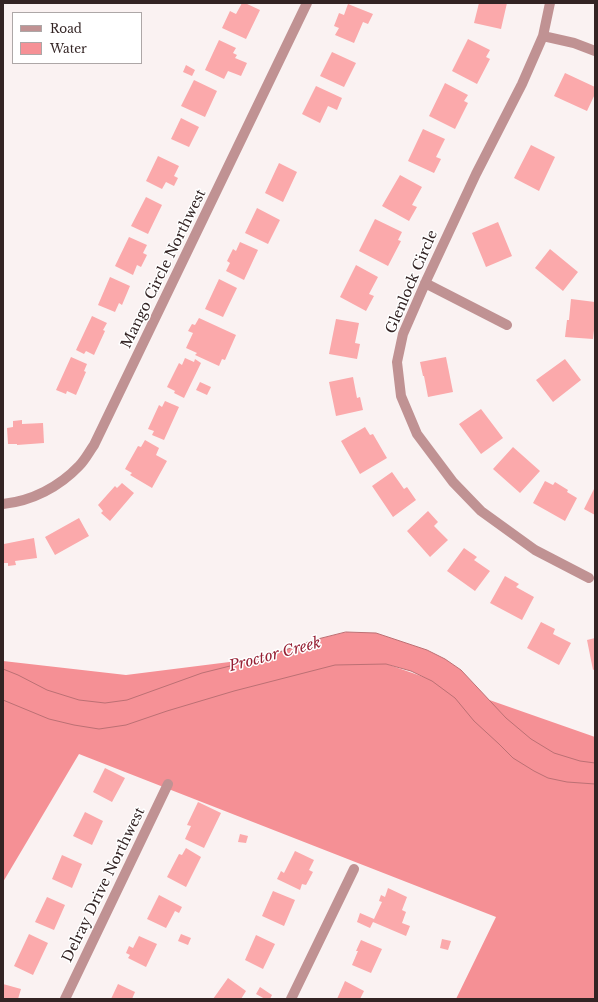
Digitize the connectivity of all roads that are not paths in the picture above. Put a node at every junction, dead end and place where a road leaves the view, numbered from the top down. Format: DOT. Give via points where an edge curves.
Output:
graph roads {
  1 [pos="307,3"];
  2 [pos="550,3"];
  3 [pos="543,36"];
  4 [pos="595,51"];
  5 [pos="425,283"];
  6 [pos="507,325"];
  7 [pos="3,504"];
  8 [pos="589,578"];
  9 [pos="168,784"];
  10 [pos="354,869"];
  11 [pos="64,999"];
  12 [pos="291,999"];
  1 -- 7 [label="street, Mango Circle Northwest" via="94,445 80,465 61,482 41,494"];
  2 -- 3 [label="street, Glenlock Circle"];
  3 -- 4 [label="street"];
  3 -- 5 [label="street, Glenlock Circle"];
  5 -- 6 [label="street"];
  5 -- 8 [label="street, Glenlock Circle" via="404,334 397,362 401,396 417,434 453,482 481,511 535,550"];
  9 -- 11 [label="street, Delray Drive Northwest"];
  10 -- 12 [label="street"];
}
